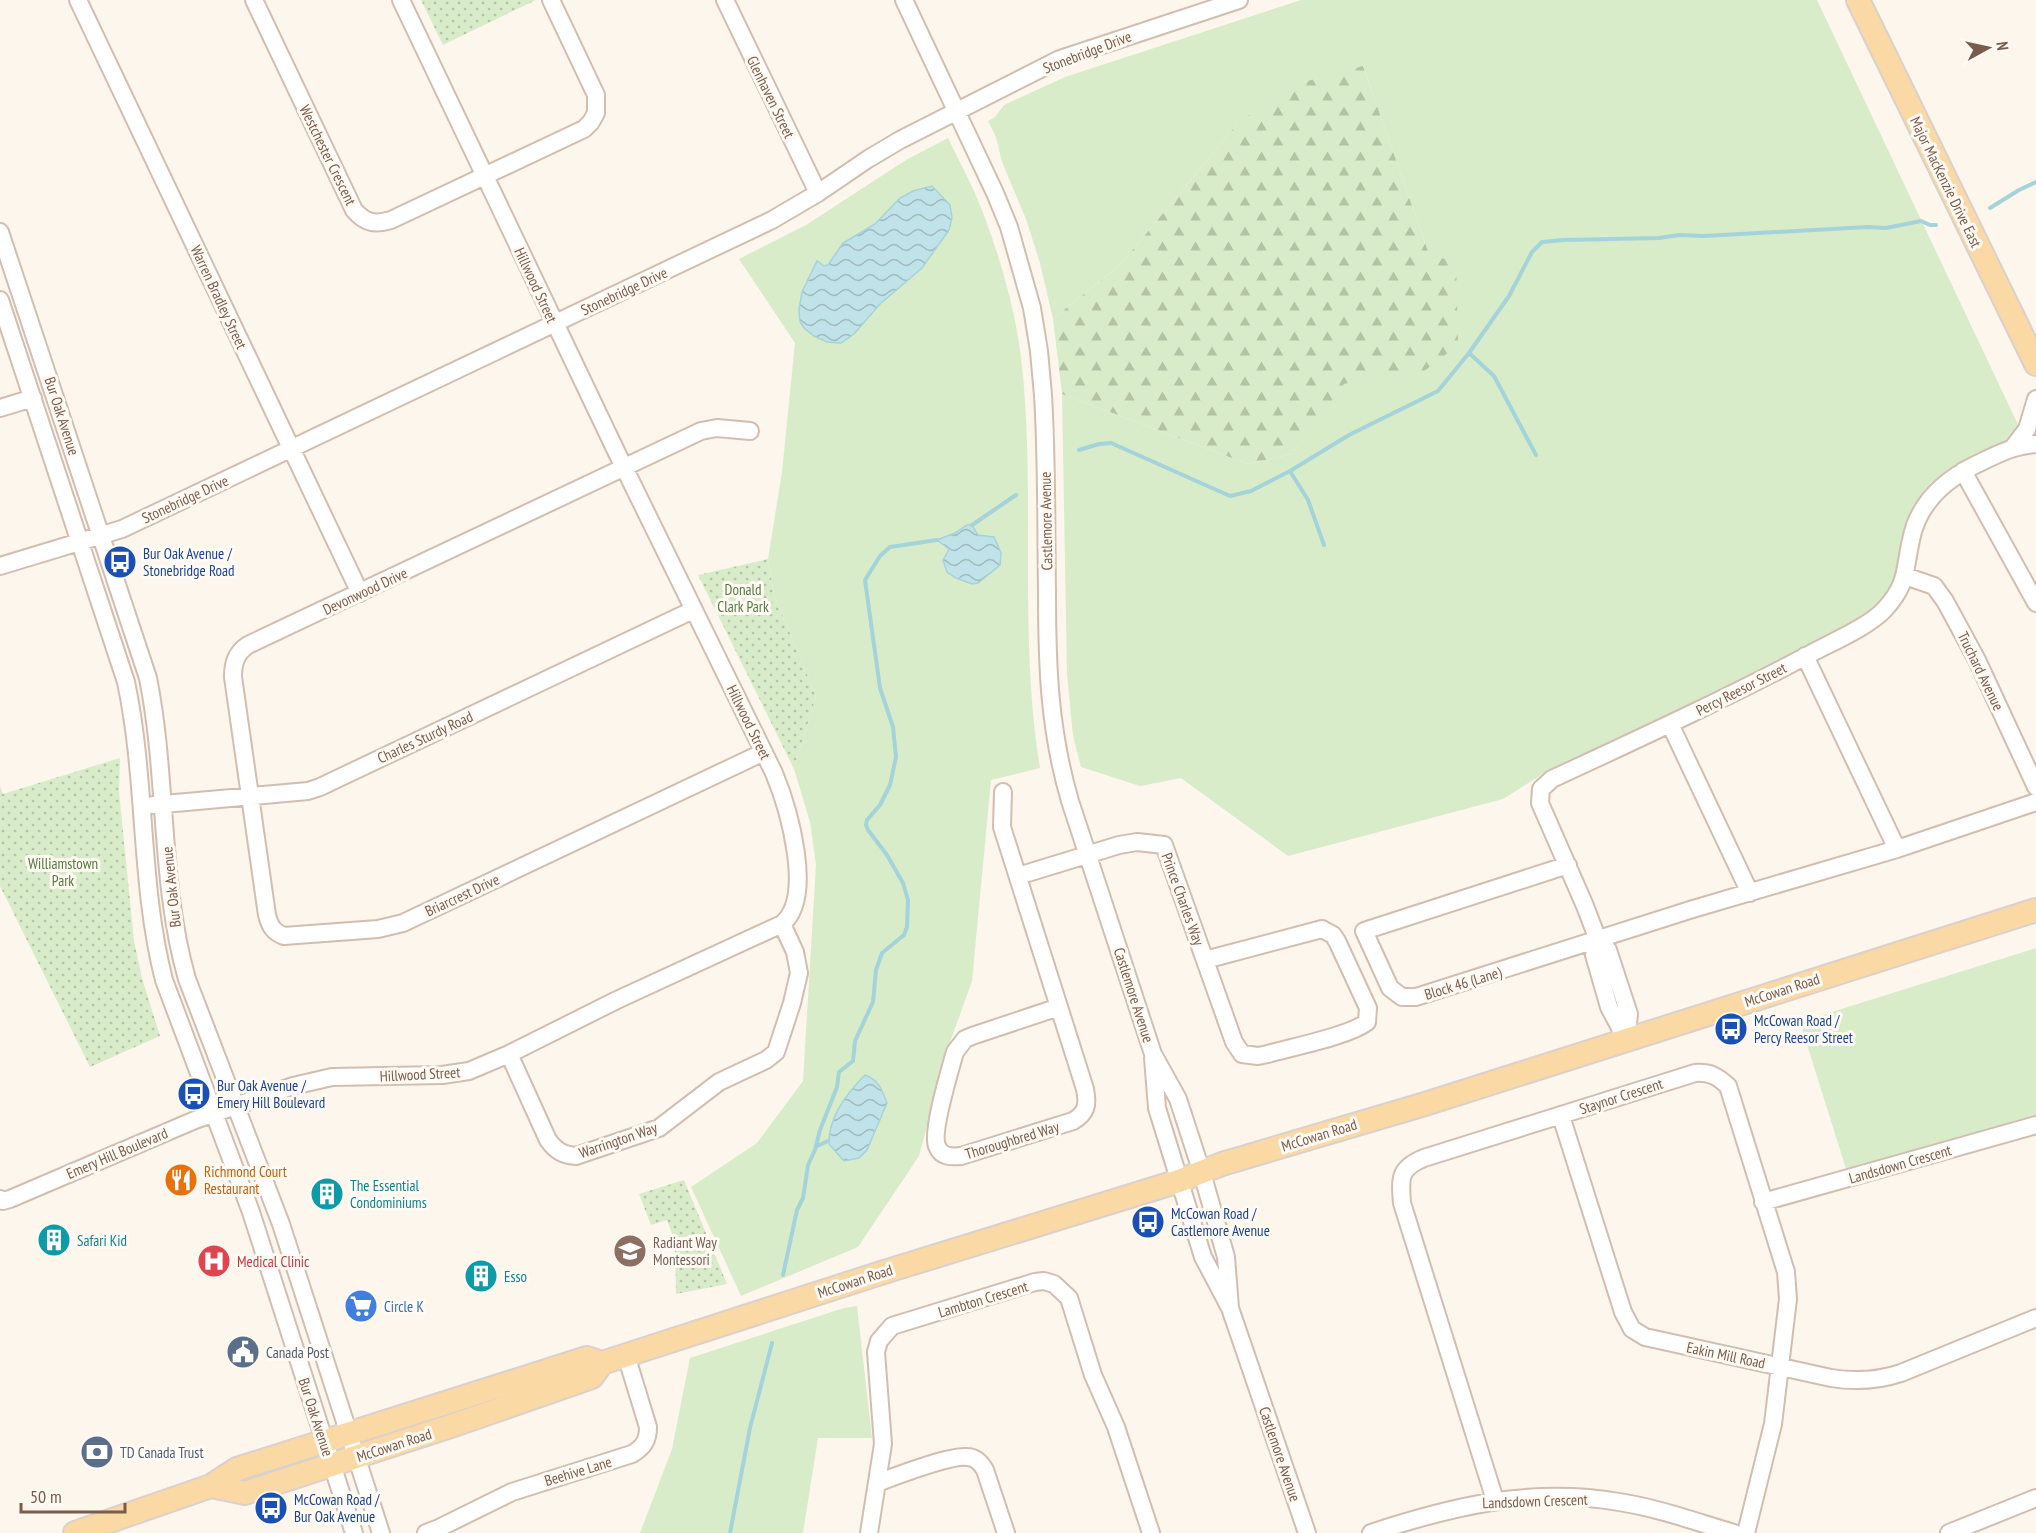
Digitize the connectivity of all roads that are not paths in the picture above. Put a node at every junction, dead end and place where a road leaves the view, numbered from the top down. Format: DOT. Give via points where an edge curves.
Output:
graph roads {
  1 [pos="78,0"];
  2 [pos="254,0"];
  3 [pos="401,0"];
  4 [pos="551,0"];
  5 [pos="725,0"];
  6 [pos="904,0"];
  7 [pos="1239,0"];
  8 [pos="1858,0"];
  9 [pos="957,111"];
  10 [pos="485,175"];
  11 [pos="818,194"];
  12 [pos="0,232"];
  13 [pos="4,255"];
  14 [pos="0,300"];
  15 [pos="555,323"];
  16 [pos="2036,364"];
  17 [pos="33,398"];
  18 [pos="2036,399"];
  19 [pos="0,408"];
  20 [pos="750,431"];
  21 [pos="2036,444"];
  22 [pos="2014,446"];
  23 [pos="291,448"];
  24 [pos="624,467"];
  25 [pos="1963,471"];
  26 [pos="101,535"];
  27 [pos="81,541"];
  28 [pos="0,566"];
  29 [pos="1905,576"];
  30 [pos="360,593"];
  31 [pos="2036,603"];
  32 [pos="693,610"];
  33 [pos="1805,656"];
  34 [pos="1670,724"];
  35 [pos="764,752"];
  36 [pos="2036,787"];
  37 [pos="1003,792"];
  38 [pos="250,796"];
  39 [pos="2036,802"];
  40 [pos="163,804"];
  41 [pos="141,806"];
  42 [pos="1896,849"];
  43 [pos="1088,855"];
  44 [pos="1568,865"];
  45 [pos="1018,876"];
  46 [pos="1750,893"];
  47 [pos="2036,910"];
  48 [pos="782,924"];
  49 [pos="1598,940"];
  50 [pos="1205,960"];
  51 [pos="1059,1007"];
  52 [pos="1626,1040"];
  53 [pos="509,1054"];
  54 [pos="1153,1054"];
  55 [pos="235,1106"];
  56 [pos="214,1114"];
  57 [pos="1561,1116"];
  58 [pos="2036,1125"];
  59 [pos="1202,1173"];
  60 [pos="1179,1181"];
  61 [pos="0,1199"];
  62 [pos="1763,1202"];
  63 [pos="1230,1308"];
  64 [pos="2036,1318"];
  65 [pos="626,1356"];
  66 [pos="602,1363"];
  67 [pos="1780,1366"];
  68 [pos="348,1434"];
  69 [pos="324,1441"];
  70 [pos="356,1457"];
  71 [pos="332,1465"];
  72 [pos="877,1483"];
  73 [pos="211,1486"];
  74 [pos="2036,1498"];
  75 [pos="1495,1500"];
  76 [pos="75,1533"];
  77 [pos="354,1533"];
  78 [pos="381,1533"];
  79 [pos="426,1533"];
  80 [pos="869,1533"];
  81 [pos="1006,1533"];
  82 [pos="1151,1533"];
  83 [pos="1307,1533"];
  84 [pos="1371,1533"];
  85 [pos="1734,1533"];
  86 [pos="1746,1533"];
  87 [pos="1949,1533"];
  1 -- 23 [label="street, Warren Bradley Street"];
  2 -- 10 [label="street, Westchester Crescent" via="354,210 363,220 392,220"];
  3 -- 10 [label="street, Hillwood Street"];
  4 -- 10 [label="street" via="596,95 596,113 584,129"];
  5 -- 11 [label="street, Glenhaven Street"];
  6 -- 9 [label="street, Castlemore Avenue"];
  7 -- 9 [label="street, Stonebridge Drive" via="1060,59"];
  8 -- 16 [label="main road, Major MacKenzie Drive East"];
  9 -- 11 [label="street, Stonebridge Drive" via="900,140"];
  9 -- 43 [label="street, Castlemore Avenue" via="1009,227 1036,330 1044,411 1050,705 1059,760"];
  10 -- 15 [label="street, Hillwood Street"];
  11 -- 15 [label="street, Stonebridge Drive" via="772,220"];
  12 -- 13 [label="street, Bur Oak Avenue"];
  13 -- 26 [label="street, Bur Oak Avenue"];
  14 -- 17 [label="street, Bur Oak Avenue"];
  15 -- 23 [label="street, Stonebridge Drive"];
  15 -- 24 [label="street, Hillwood Street"];
  17 -- 19 [label="street"];
  17 -- 27 [label="street, Bur Oak Avenue"];
  18 -- 22 [label="street" via="2027,429"];
  20 -- 24 [label="street, Devonwood Drive" via="701,431"];
  21 -- 22 [label="street, Percy Reesor Street"];
  22 -- 25 [label="street, Percy Reesor Street"];
  23 -- 26 [label="street, Stonebridge Drive" via="122,529"];
  23 -- 30 [label="street, Warren Bradley Street"];
  24 -- 30 [label="street, Devonwood Drive"];
  24 -- 32 [label="street, Hillwood Street"];
  25 -- 29 [label="street, Percy Reesor Street" via="1940,487 1918,516"];
  25 -- 31 [label="street"];
  26 -- 27 [label="street, Stonebridge Drive"];
  26 -- 40 [label="street, Bur Oak Avenue" via="148,678"];
  27 -- 28 [label="street, Stonebridge Drive"];
  27 -- 41 [label="street, Bur Oak Avenue" via="126,682 136,735"];
  29 -- 33 [label="street, Percy Reesor Street" via="1882,613"];
  29 -- 36 [label="street, Truchard Avenue" via="1934,586 1945,601"];
  30 -- 38 [label="street, Devonwood Drive" via="248,645 238,654 233,676"];
  32 -- 35 [label="street, Hillwood Street"];
  32 -- 38 [label="street, Charles Sturdy Road" via="320,787"];
  33 -- 34 [label="street, Percy Reesor Street"];
  33 -- 42 [label="street"];
  34 -- 44 [label="street, Percy Reesor Street" via="1545,783 1540,803"];
  34 -- 46 [label="street"];
  35 -- 38 [label="street, Briarcrest Drive" via="422,915 378,929 295,936 276,933 267,915"];
  35 -- 48 [label="street, Hillwood Street" via="783,796 796,852 796,902"];
  37 -- 45 [label="street, Thoroughbred Way" via="1002,827"];
  38 -- 40 [label="street, Charles Sturdy Road"];
  39 -- 42 [label="street, Block 46 (Lane)"];
  40 -- 41 [label="street, Charles Sturdy Road"];
  40 -- 55 [label="street, Bur Oak Avenue" via="172,907 183,964"];
  41 -- 56 [label="street, Bur Oak Avenue" via="159,958"];
  42 -- 46 [label="street, Block 46 (Lane)"];
  43 -- 45 [label="street, Prince Charles Way"];
  43 -- 50 [label="street, Prince Charles Way" via="1128,843 1164,845"];
  43 -- 54 [label="street, Castlemore Avenue"];
  44 -- 49 [label="street, Percy Reesor Street"];
  44 -- 49 [label="street, Block 46 (Lane)" via="1364,931 1390,988 1409,998"];
  45 -- 51 [label="street, Thoroughbred Way"];
  46 -- 49 [label="street, Block 46 (Lane)"];
  47 -- 52 [label="main road, McCowan Road"];
  48 -- 53 [label="street, Hillwood Street"];
  48 -- 53 [label="street, Warrington Way" via="795,952 799,973 776,1052 719,1082 659,1128 576,1156 565,1155 548,1140"];
  49 -- 52 [label="street, Percy Reesor Street" via="1608,950 1629,1014"];
  50 -- 50 [label="street, Prince Charles Way" via="1234,1042 1242,1054 1258,1056 1347,1032 1360,1027 1369,1016 1337,940 1322,929"];
  51 -- 51 [label="street, Thoroughbred Way" via="972,1036 959,1046 936,1128 940,1152 961,1156 1080,1117 1087,1100"];
  52 -- 59 [label="main road, McCowan Road"];
  53 -- 55 [label="street, Hillwood Street" via="456,1074 349,1076 311,1081"];
  54 -- 59 [label="street, Castlemore Avenue" via="1178,1099"];
  54 -- 60 [label="street, Castlemore Avenue" via="1157,1108"];
  55 -- 56 [label="street, Emery Hill Boulevard"];
  55 -- 68 [label="street, Bur Oak Avenue" via="281,1224"];
  56 -- 61 [label="street, Emery Hill Boulevard" via="10,1199"];
  56 -- 69 [label="street, Bur Oak Avenue" via="262,1245"];
  57 -- 62 [label="street, Staynor Crescent" via="1707,1072 1728,1086"];
  57 -- 67 [label="street, Eakin Mill Road" via="1623,1312 1632,1329 1645,1337"];
  57 -- 75 [label="street, Staynor Crescent" via="1424,1158 1408,1166 1401,1180 1402,1203"];
  58 -- 62 [label="street, Landsdown Crescent"];
  59 -- 60 [label="main road, McCowan Road"];
  59 -- 63 [label="street, Castlemore Avenue" via="1226,1257"];
  60 -- 63 [label="street, Castlemore Avenue" via="1205,1261"];
  60 -- 65 [label="main road, McCowan Road"];
  62 -- 67 [label="street, Staynor Crescent" via="1788,1286"];
  63 -- 83 [label="street, Castlemore Avenue"];
  64 -- 67 [label="street, Eakin Mill Road" via="1887,1377 1850,1381"];
  65 -- 66 [label="main road, McCowan Road"];
  65 -- 79 [label="street, Beehive Lane" via="648,1427 648,1436 639,1450 512,1492"];
  66 -- 68 [label="main road, McCowan Road" via="587,1358"];
  66 -- 70 [label="main road, McCowan Road" via="592,1377"];
  67 -- 86 [label="street, Staynor Crescent" via="1771,1433"];
  68 -- 69 [label="main road, McCowan Road"];
  68 -- 70 [label="street, Bur Oak Avenue"];
  69 -- 71 [label="street, Bur Oak Avenue"];
  69 -- 73 [label="main road, McCowan Road" via="237,1469"];
  70 -- 71 [label="main road, McCowan Road"];
  70 -- 78 [label="street, Bur Oak Avenue"];
  71 -- 73 [label="main road, McCowan Road" via="245,1492"];
  71 -- 77 [label="street, Bur Oak Avenue"];
  72 -- 80 [label="street, Lambton Crescent"];
  72 -- 81 [label="street" via="956,1457 974,1458 985,1470"];
  72 -- 82 [label="street, Lambton Crescent" via="883,1431 876,1352 885,1333 892,1326 1044,1281 1054,1284 1069,1298"];
  73 -- 76 [label="main road, McCowan Road"];
  74 -- 87 [label="street"];
  75 -- 84 [label="street, Landsdown Crescent" via="1453,1508"];
  75 -- 85 [label="street, Landsdown Crescent" via="1575,1496 1620,1502"];
}
